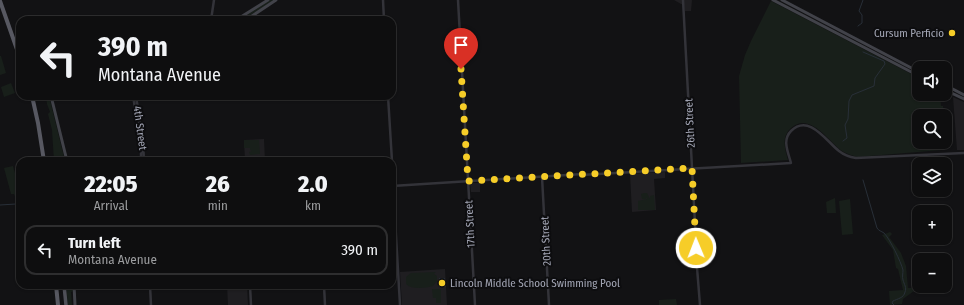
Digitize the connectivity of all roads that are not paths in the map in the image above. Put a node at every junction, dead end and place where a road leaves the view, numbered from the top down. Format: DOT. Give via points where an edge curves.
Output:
graph roads {
  1 [pos="1,0"];
  2 [pos="214,0"];
  3 [pos="268,0"];
  4 [pos="276,0"];
  5 [pos="382,0"];
  6 [pos="458,0"];
  7 [pos="683,0"];
  8 [pos="773,0"];
  9 [pos="782,0"];
  10 [pos="212,16"];
  11 [pos="242,16"];
  12 [pos="252,16"];
  13 [pos="384,16"];
  14 [pos="16,45"];
  15 [pos="912,68"];
  16 [pos="912,72"];
  17 [pos="952,89"];
  18 [pos="952,94"];
  19 [pos="964,95"];
  20 [pos="33,100"];
  21 [pos="52,100"];
  22 [pos="135,100"];
  23 [pos="388,100"];
  24 [pos="964,100"];
  25 [pos="964,153"];
  26 [pos="43,157"];
  27 [pos="66,157"];
  28 [pos="142,157"];
  29 [pos="392,157"];
  30 [pos="692,168"];
  31 [pos="542,177"];
  32 [pos="468,181"];
  33 [pos="396,186"];
  34 [pos="396,237"];
  35 [pos="56,289"];
  36 [pos="64,289"];
  37 [pos="74,289"];
  38 [pos="150,289"];
  39 [pos="250,289"];
  40 [pos="324,289"];
  41 [pos="58,305"];
  42 [pos="66,305"];
  43 [pos="76,305"];
  44 [pos="151,305"];
  45 [pos="251,305"];
  46 [pos="325,305"];
  47 [pos="400,305"];
  48 [pos="475,305"];
  49 [pos="549,305"];
  50 [pos="700,305"];
  1 -- 14 [label="highway"];
  2 -- 10 [label="street"];
  3 -- 11 [label="main road"];
  4 -- 12 [label="main road"];
  5 -- 13 [label="street"];
  6 -- 32 [label="street, 17th Street"];
  7 -- 30 [label="street, 26th Street"];
  8 -- 16 [label="main road"];
  9 -- 15 [label="main road"];
  17 -- 19 [label="main road"];
  18 -- 24 [label="main road"];
  20 -- 26 [label="highway"];
  21 -- 27 [label="main road"];
  22 -- 28 [label="street, 4th Street"];
  23 -- 29 [label="street"];
  25 -- 30 [label="street" via="849,157 841,153 815,128 804,125 794,128 787,136 786,145 791,163"];
  30 -- 31 [label="street"];
  30 -- 50 [label="street, 26th Street"];
  31 -- 32 [label="street"];
  31 -- 49 [label="street, 20th Street"];
  32 -- 33 [label="street"];
  32 -- 48 [label="street, 17th Street"];
  34 -- 47 [label="street"];
  35 -- 41 [label="highway"];
  36 -- 42 [label="main road"];
  37 -- 43 [label="main road"];
  38 -- 44 [label="street"];
  39 -- 45 [label="street"];
  40 -- 46 [label="street"];
}
